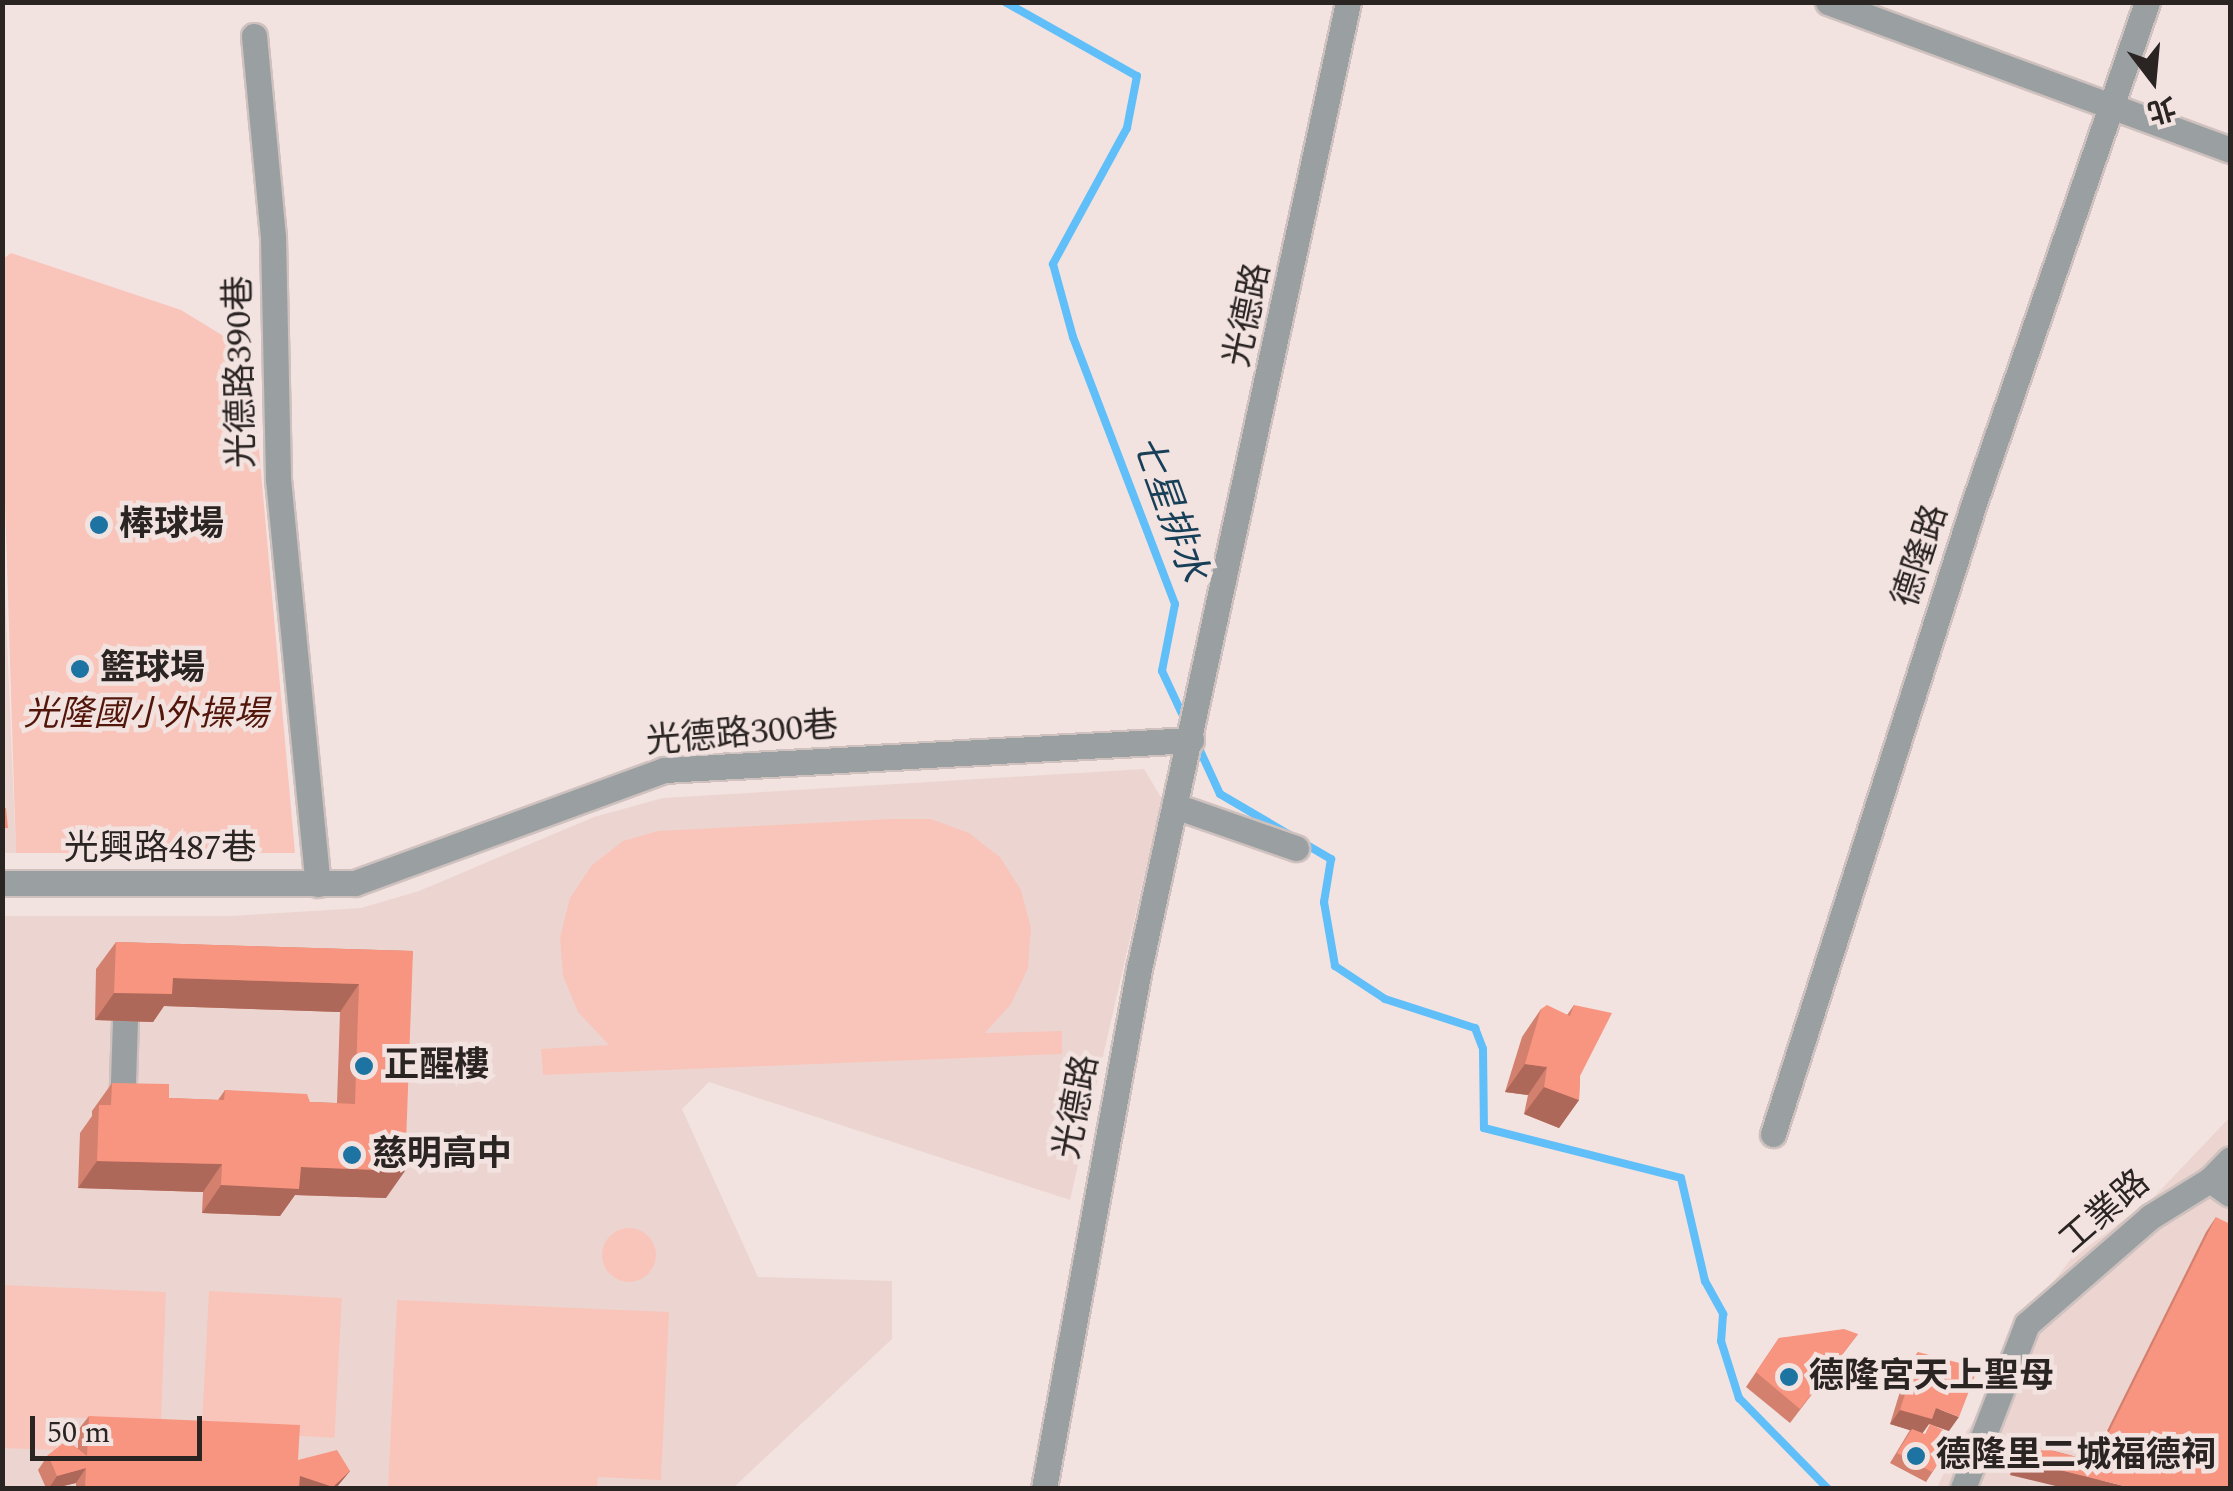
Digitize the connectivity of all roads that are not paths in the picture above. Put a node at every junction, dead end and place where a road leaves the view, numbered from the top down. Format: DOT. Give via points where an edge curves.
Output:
graph roads {
  1 [pos="1348,2"];
  2 [pos="1828,2"];
  3 [pos="2147,2"];
  4 [pos="254,36"];
  5 [pos="2110,104"];
  6 [pos="2230,150"];
  7 [pos="1191,740"];
  8 [pos="1178,807"];
  9 [pos="1296,848"];
  10 [pos="2,883"];
  11 [pos="318,884"];
  12 [pos="126,1021"];
  13 [pos="122,1111"];
  14 [pos="1773,1134"];
  15 [pos="2230,1159"];
  16 [pos="2220,1187"];
  17 [pos="1964,1485"];
  18 [pos="1044,1488"];
  1 -- 7 [label="street, 光德路"];
  2 -- 5 [label="street"];
  3 -- 5 [label="street, 德隆路"];
  4 -- 11 [label="street, 光德路390巷" via="273,238 278,479"];
  5 -- 6 [label="street"];
  5 -- 14 [label="street, 德隆路"];
  7 -- 8 [label="street, 光德路"];
  7 -- 11 [label="street, 光德路300巷" via="664,770 397,872"];
  8 -- 9 [label="street"];
  8 -- 18 [label="street, 光德路" via="1139,969"];
  10 -- 11 [label="street, 光興路487巷"];
  12 -- 13 [label="street"];
  15 -- 16 [label="street, 工業路"];
  16 -- 17 [label="street, 工業路" via="2150,1217 2027,1324"];
}
